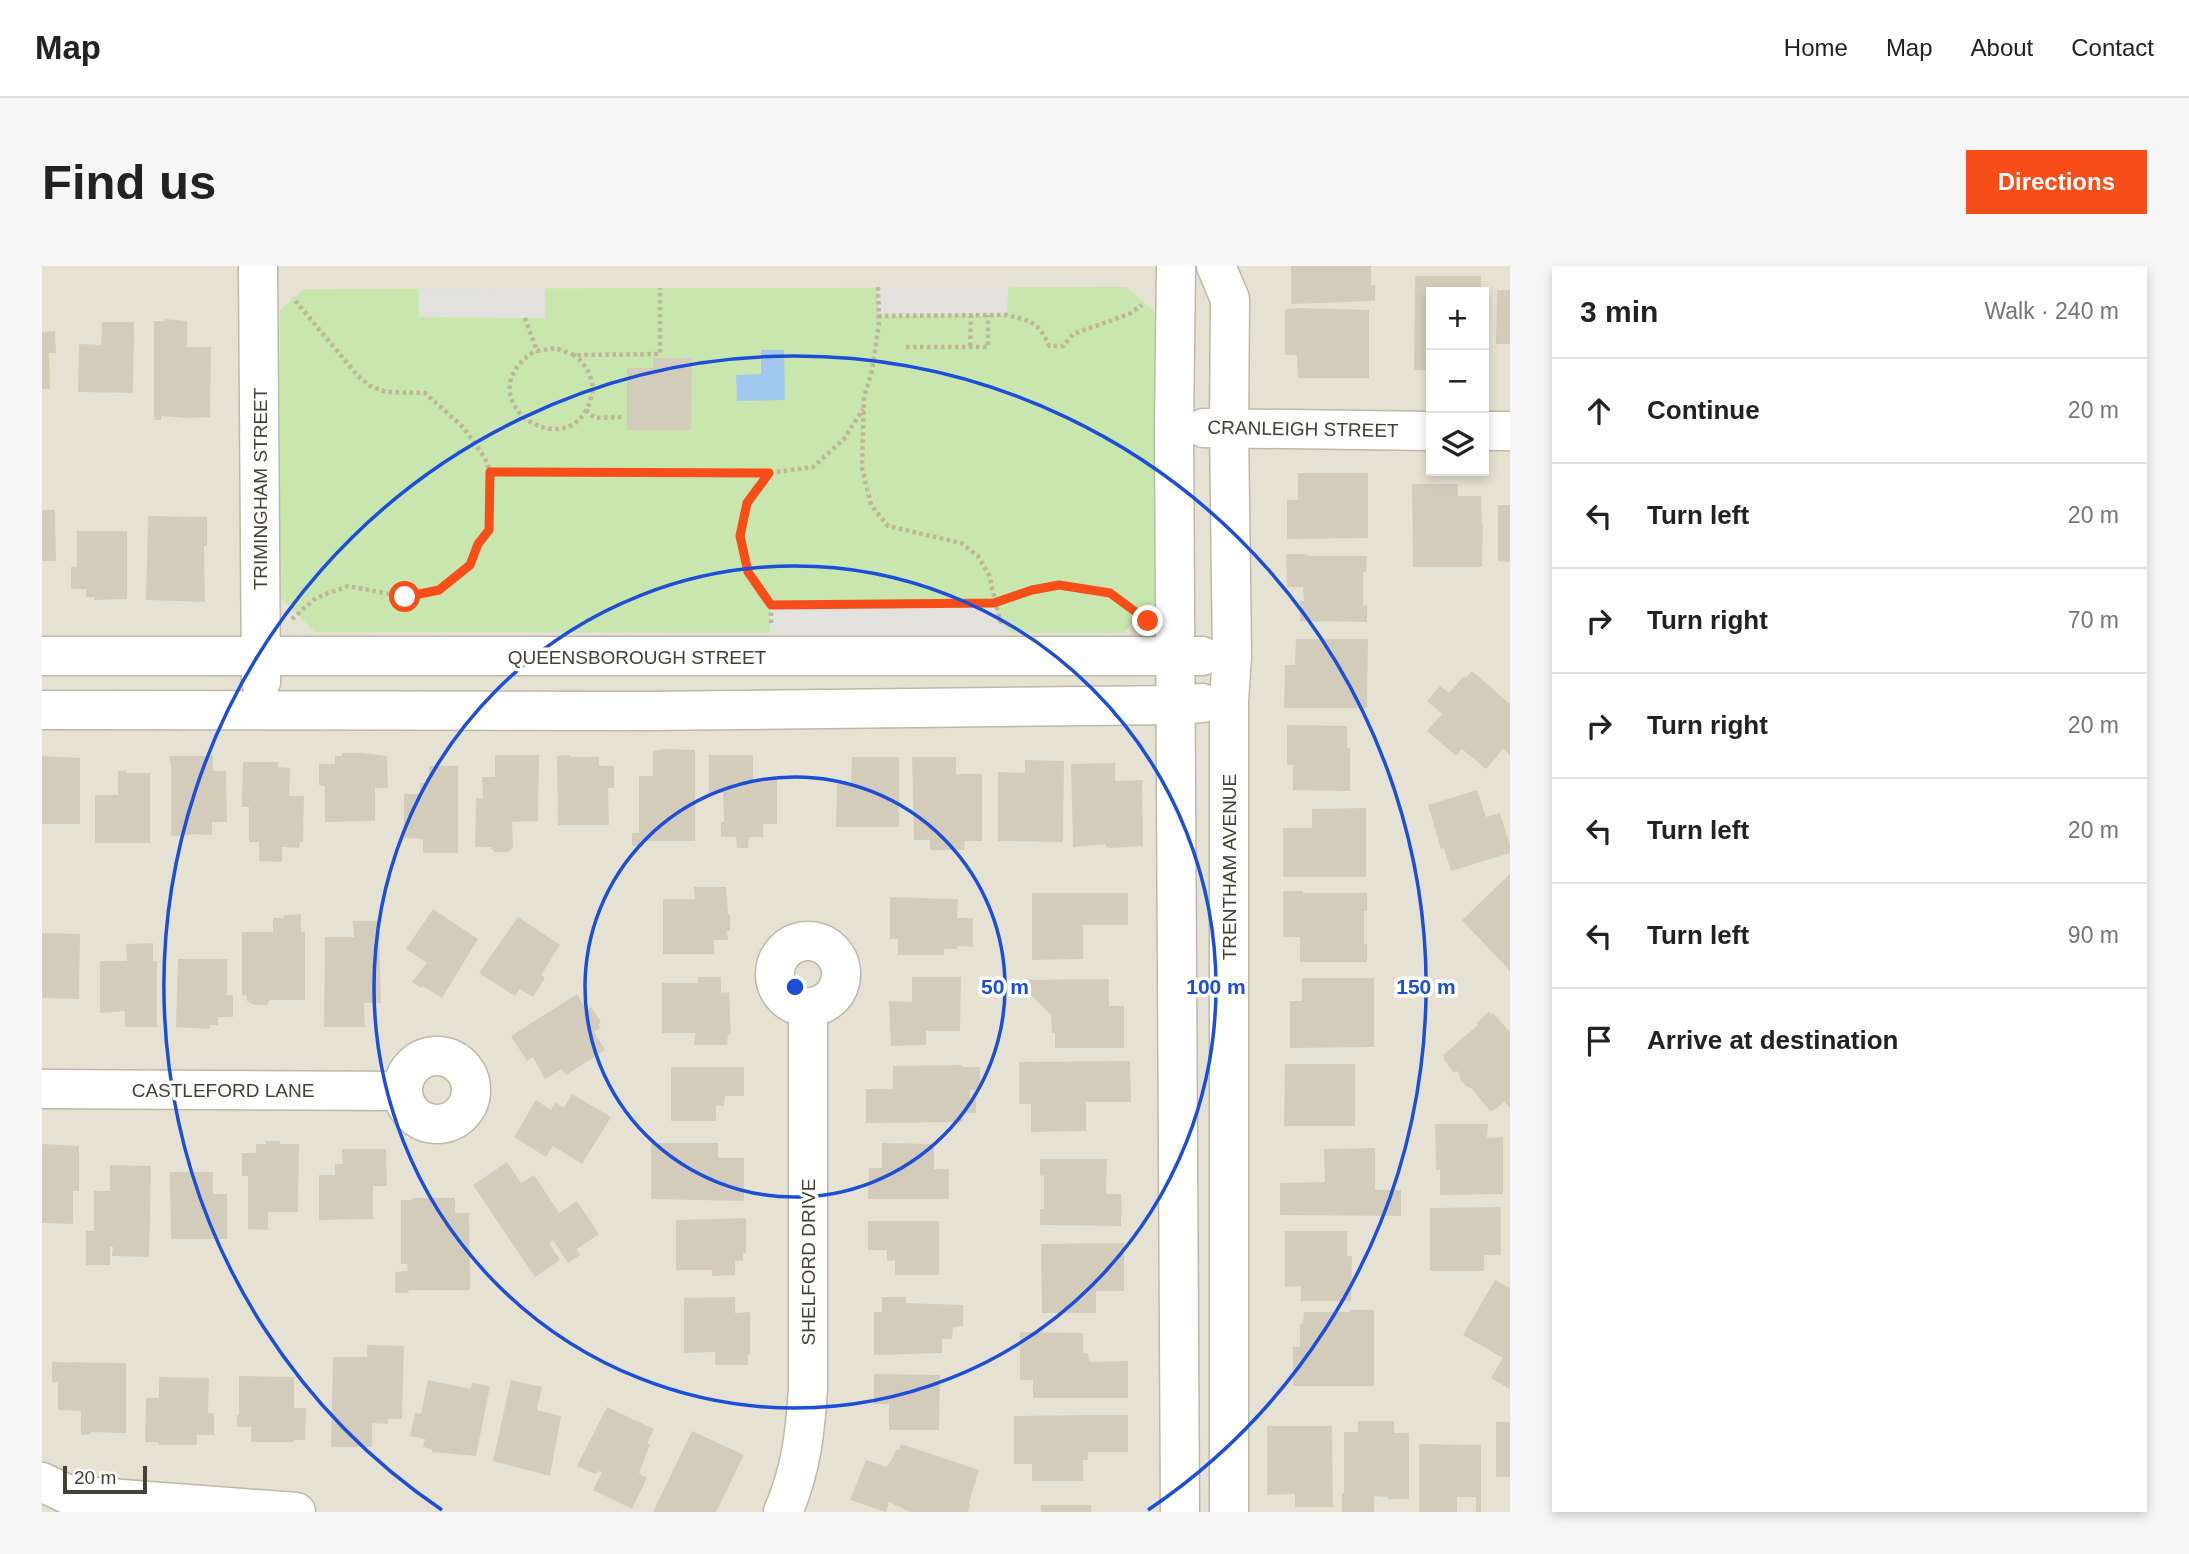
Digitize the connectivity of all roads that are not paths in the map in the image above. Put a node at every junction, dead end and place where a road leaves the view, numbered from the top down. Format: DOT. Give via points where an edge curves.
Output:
graph roads {
  1 [pos="258,266"];
  2 [pos="1176,266"];
  3 [pos="1216,266"];
  4 [pos="1174,428"];
  5 [pos="1229,428"];
  6 [pos="1426,430"];
  7 [pos="1489,431"];
  8 [pos="1510,431"];
  9 [pos="42,656"];
  10 [pos="1177,656"];
  11 [pos="1232,656"];
  12 [pos="261,657"];
  13 [pos="647,657"];
  14 [pos="1229,701"];
  15 [pos="1176,705"];
  16 [pos="42,710"];
  17 [pos="646,711"];
  18 [pos="261,712"];
  19 [pos="808,1008"];
  20 [pos="42,1089"];
  21 [pos="403,1091"];
  22 [pos="42,1482"];
  23 [pos="296,1512"];
  24 [pos="783,1512"];
  25 [pos="1180,1512"];
  26 [pos="1229,1512"];
  1 -- 12 [label="street, TRIMINGHAM STREET"];
  2 -- 4 [label="street"];
  3 -- 5 [label="street, TRENTHAM AVENUE" via="1230,299"];
  4 -- 5 [label="street, CRANLEIGH STREET"];
  4 -- 10 [label="street"];
  5 -- 6 [label="street, CRANLEIGH STREET"];
  5 -- 11 [label="street, TRENTHAM AVENUE"];
  7 -- 8 [label="street"];
  9 -- 12 [label="street, QUEENSBOROUGH STREET"];
  10 -- 11 [label="street, QUEENSBOROUGH STREET"];
  10 -- 13 [label="street, QUEENSBOROUGH STREET"];
  10 -- 15 [label="street"];
  11 -- 14 [label="street, TRENTHAM AVENUE"];
  12 -- 13 [label="street, QUEENSBOROUGH STREET"];
  12 -- 18 [label="street, TRIMINGHAM STREET"];
  13 -- 17 [label="street"];
  14 -- 15 [label="street"];
  14 -- 26 [label="street, TRENTHAM AVENUE"];
  15 -- 17 [label="street"];
  15 -- 25 [label="street"];
  16 -- 18 [label="street"];
  17 -- 18 [label="street"];
  19 -- 24 [label="street, SHELFORD DRIVE" via="808,1389 805,1439"];
  20 -- 21 [label="street, CASTLEFORD LANE"];
  22 -- 23 [label="street" via="69,1495"];
}
